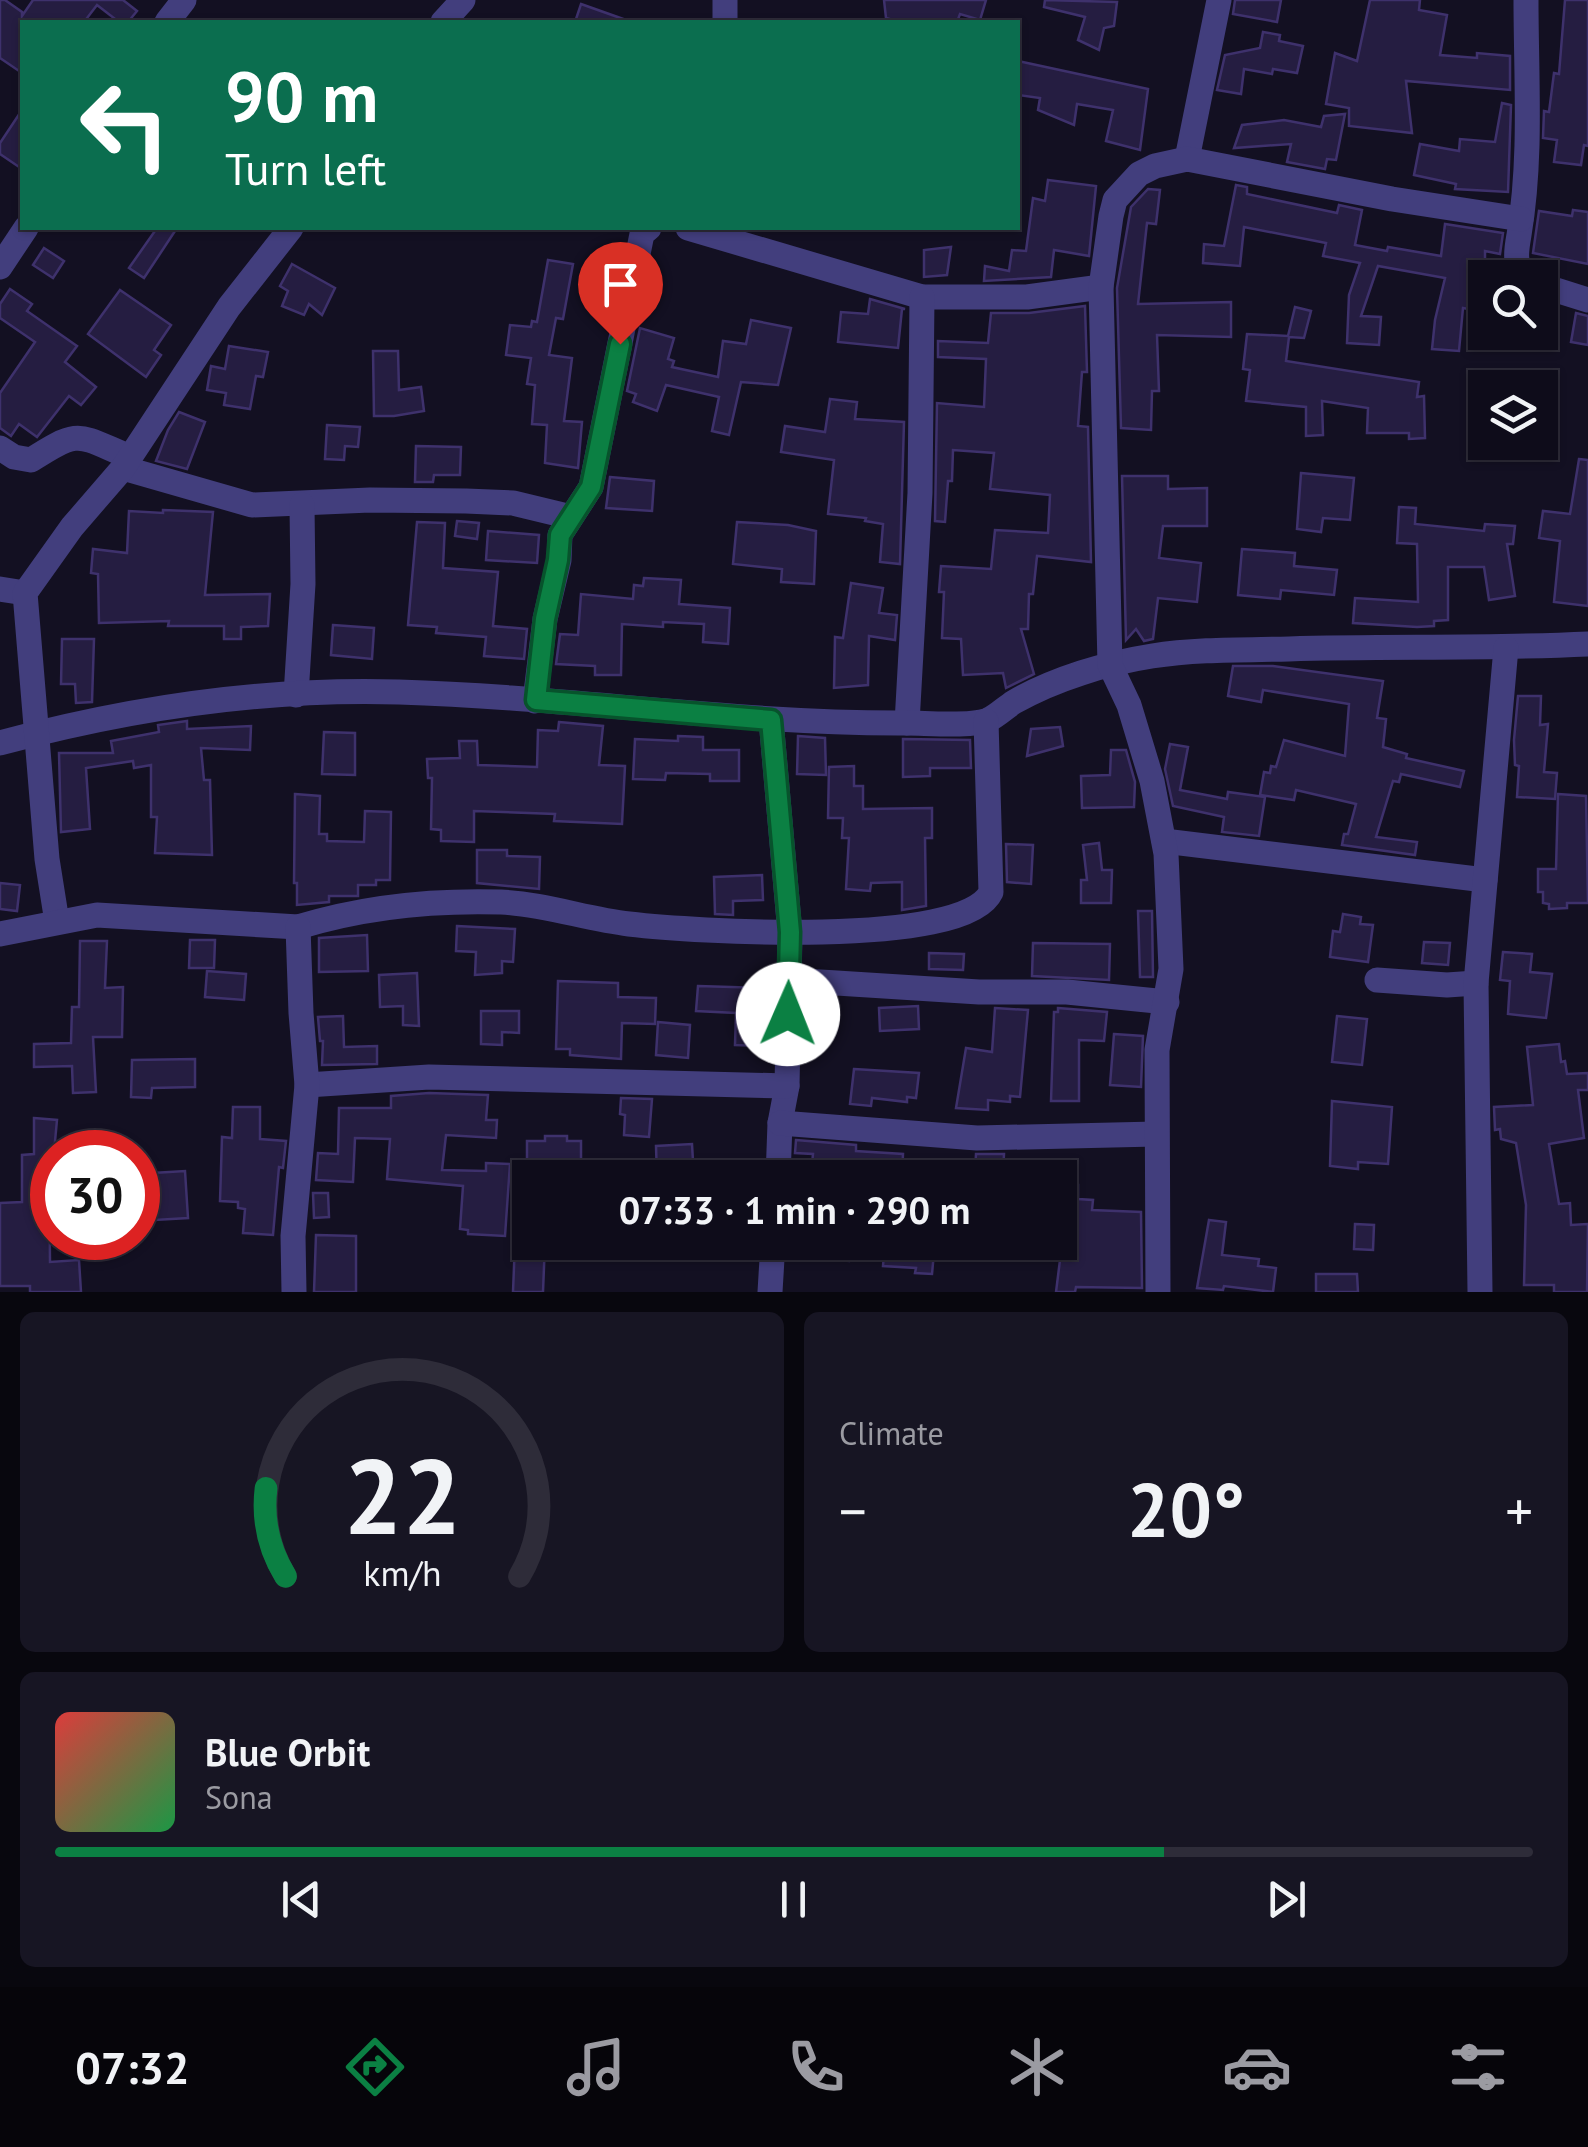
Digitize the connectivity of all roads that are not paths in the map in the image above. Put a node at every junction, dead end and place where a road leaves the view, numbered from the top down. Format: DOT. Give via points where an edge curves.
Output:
graph roads {
  1 [pos="463,0"];
  2 [pos="1219,0"];
  3 [pos="1526,0"];
  4 [pos="445,20"];
  5 [pos="1187,159"];
  6 [pos="1521,219"];
  7 [pos="25,230"];
  8 [pos="290,230"];
  9 [pos="647,230"];
  10 [pos="695,230"];
  11 [pos="1516,260"];
  12 [pos="0,267"];
  13 [pos="1101,287"];
  14 [pos="1558,291"];
  15 [pos="922,297"];
  16 [pos="1588,300"];
  17 [pos="0,448"];
  18 [pos="127,462"];
  19 [pos="302,505"];
  20 [pos="570,516"];
  21 [pos="12,591"];
  22 [pos="1588,644"];
  23 [pos="1506,648"];
  24 [pos="1110,665"];
  25 [pos="296,695"];
  26 [pos="536,700"];
  27 [pos="771,720"];
  28 [pos="986,721"];
  29 [pos="907,724"];
  30 [pos="36,733"];
  31 [pos="0,743"];
  32 [pos="1164,840"];
  33 [pos="1485,880"];
  34 [pos="57,922"];
  35 [pos="298,927"];
  36 [pos="790,932"];
  37 [pos="0,934"];
  38 [pos="789,980"];
  39 [pos="1378,980"];
  40 [pos="1476,983"];
  41 [pos="1167,1002"];
  42 [pos="307,1084"];
  43 [pos="787,1086"];
  44 [pos="780,1123"];
  45 [pos="1156,1134"];
  46 [pos="779,1160"];
  47 [pos="772,1260"];
  48 [pos="294,1292"];
  49 [pos="770,1292"];
  50 [pos="1158,1292"];
  51 [pos="1480,1292"];
  1 -- 4 [label="street"];
  2 -- 5 [label="street"];
  3 -- 6 [label="street" via="1528,172"];
  5 -- 6 [label="street"];
  5 -- 13 [label="street" via="1138,174 1115,200"];
  6 -- 11 [label="street"];
  7 -- 12 [label="street"];
  8 -- 18 [label="street" via="229,307"];
  9 -- 20 [label="street" via="591,487"];
  10 -- 15 [label="street"];
  13 -- 15 [label="street"];
  13 -- 24 [label="street"];
  14 -- 16 [label="street"];
  15 -- 29 [label="street"];
  17 -- 18 [label="street" via="31,460 76,436"];
  18 -- 19 [label="street" via="252,505"];
  18 -- 21 [label="street"];
  19 -- 20 [label="street" via="466,501"];
  19 -- 25 [label="street"];
  20 -- 26 [label="street" via="560,535"];
  21 -- 30 [label="street"];
  22 -- 23 [label="street"];
  23 -- 24 [label="street" via="1194,651"];
  23 -- 33 [label="street"];
  24 -- 28 [label="street" via="1014,702"];
  24 -- 32 [label="street" via="1130,705"];
  25 -- 26 [label="street" via="399,692"];
  25 -- 30 [label="street" via="143,711"];
  26 -- 27 [label="street"];
  27 -- 29 [label="street"];
  27 -- 36 [label="street"];
  28 -- 29 [label="street"];
  28 -- 36 [label="street" via="992,881 987,901 898,927"];
  30 -- 31 [label="street"];
  30 -- 34 [label="street"];
  32 -- 33 [label="street"];
  32 -- 41 [label="street"];
  33 -- 40 [label="street"];
  34 -- 35 [label="street" via="136,915"];
  34 -- 37 [label="street"];
  35 -- 36 [label="street" via="424,903 508,902 646,926"];
  35 -- 42 [label="street"];
  36 -- 38 [label="street"];
  38 -- 41 [label="street"];
  38 -- 43 [label="street"];
  39 -- 40 [label="street"];
  40 -- 51 [label="street"];
  41 -- 45 [label="street" via="1157,1050"];
  42 -- 43 [label="street" via="429,1076"];
  42 -- 48 [label="street"];
  43 -- 44 [label="street"];
  44 -- 45 [label="street" via="977,1138"];
  44 -- 46 [label="street"];
  45 -- 50 [label="street"];
  47 -- 49 [label="street"];
}
